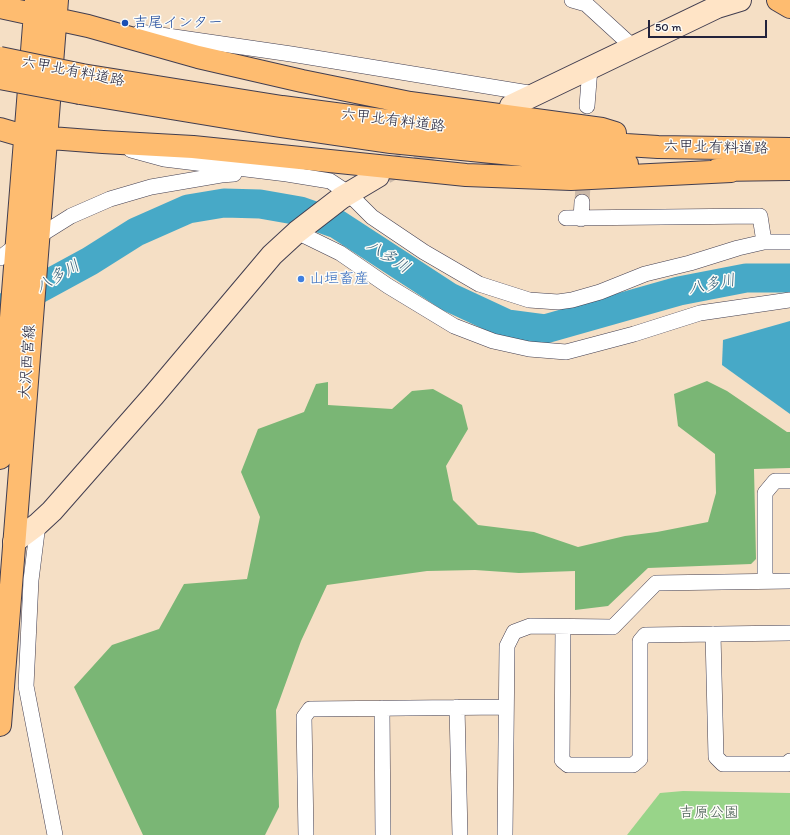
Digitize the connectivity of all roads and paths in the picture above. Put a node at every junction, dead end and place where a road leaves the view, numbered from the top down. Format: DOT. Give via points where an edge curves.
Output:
graph roads {
  1 [pos="572,0"];
  2 [pos="740,0"];
  3 [pos="778,0"];
  4 [pos="0,7"];
  5 [pos="35,7"];
  6 [pos="790,7"];
  7 [pos="56,9"];
  8 [pos="88,26"];
  9 [pos="633,48"];
  10 [pos="0,58"];
  11 [pos="590,68"];
  12 [pos="0,78"];
  13 [pos="81,84"];
  14 [pos="535,94"];
  15 [pos="511,106"];
  16 [pos="588,106"];
  17 [pos="0,129"];
  18 [pos="0,135"];
  19 [pos="24,136"];
  20 [pos="46,138"];
  21 [pos="104,142"];
  22 [pos="658,147"];
  23 [pos="790,149"];
  24 [pos="790,168"];
  25 [pos="731,171"];
  26 [pos="278,173"];
  27 [pos="378,176"];
  28 [pos="345,196"];
  29 [pos="582,202"];
  30 [pos="566,218"];
  31 [pos="581,219"];
  32 [pos="298,232"];
  33 [pos="764,242"];
  34 [pos="790,242"];
  35 [pos="23,246"];
  36 [pos="790,300"];
  37 [pos="0,458"];
  38 [pos="790,481"];
  39 [pos="38,524"];
  40 [pos="14,542"];
  41 [pos="790,581"];
  42 [pos="765,582"];
  43 [pos="563,627"];
  44 [pos="790,633"];
  45 [pos="713,634"];
  46 [pos="457,707"];
  47 [pos="506,707"];
  48 [pos="382,708"];
  49 [pos="0,725"];
  50 [pos="790,761"];
  51 [pos="55,835"];
  52 [pos="306,835"];
  53 [pos="383,835"];
  54 [pos="460,835"];
  55 [pos="505,835"];
  1 -- 9 [label="street" via="586,4"];
  2 -- 9 [label="street" via="717,7"];
  3 -- 6 [label="main road"];
  4 -- 5 [label="main road"];
  5 -- 7 [label="main road"];
  5 -- 19 [label="main road, 大沢西宮線"];
  7 -- 8 [label="main road"];
  7 -- 20 [label="main road, 大沢西宮線"];
  8 -- 14 [label="street" via="284,52"];
  8 -- 22 [label="main road" via="198,57 302,81 410,103 602,129"];
  9 -- 11 [label="street"];
  10 -- 13 [label="main road, 六甲北有料道路, bridge"];
  11 -- 14 [label="street"];
  11 -- 16 [label="street"];
  12 -- 13 [label="main road, 六甲北有料道路, bridge"];
  13 -- 22 [label="main road, 六甲北有料道路" via="561,141"];
  13 -- 25 [label="main road, 六甲北有料道路" via="280,126 391,142 573,160"];
  14 -- 15 [label="street"];
  17 -- 19 [label="main road"];
  18 -- 19 [label="street"];
  19 -- 20 [label="main road"];
  19 -- 35 [label="main road, 大沢西宮線"];
  20 -- 21 [label="main road"];
  20 -- 35 [label="main road, 大沢西宮線"];
  21 -- 25 [label="main road" via="193,147 466,175 571,178"];
  21 -- 26 [label="street" via="164,159"];
  22 -- 23 [label="main road, 六甲北有料道路"];
  24 -- 25 [label="main road, 六甲北有料道路"];
  26 -- 28 [label="street" via="330,181"];
  26 -- 35 [label="street" via="220,175 150,187 110,199 70,216"];
  27 -- 28 [label="street"];
  28 -- 32 [label="street"];
  28 -- 33 [label="street" via="424,252 479,284 529,300 572,300 645,274"];
  29 -- 31 [label="street"];
  30 -- 31 [label="street"];
  31 -- 33 [label="street" via="760,216"];
  32 -- 36 [label="street" via="340,253 454,326 493,341 529,349 566,352 634,334 700,312"];
  32 -- 39 [label="street" via="272,255 154,395"];
  33 -- 34 [label="street"];
  35 -- 37 [label="main road, 大沢西宮線" via="11,323"];
  35 -- 40 [label="main road, 大沢西宮線" via="32,315"];
  38 -- 42 [label="street" via="775,481 765,493"];
  39 -- 40 [label="street"];
  39 -- 51 [label="street" via="31,580 26,686"];
  40 -- 49 [label="main road, 大沢西宮線"];
  41 -- 42 [label="street"];
  42 -- 43 [label="street" via="656,583 613,627"];
  43 -- 45 [label="street" via="562,760 568,765 633,765 640,759 640,641 645,635"];
  43 -- 47 [label="street" via="530,626 514,632 507,646"];
  44 -- 45 [label="street"];
  45 -- 50 [label="street" via="716,757 723,764 787,764"];
  46 -- 47 [label="street"];
  46 -- 48 [label="street"];
  46 -- 54 [label="street"];
  47 -- 55 [label="street"];
  48 -- 52 [label="street" via="310,709 304,717"];
  48 -- 53 [label="street"];
}
